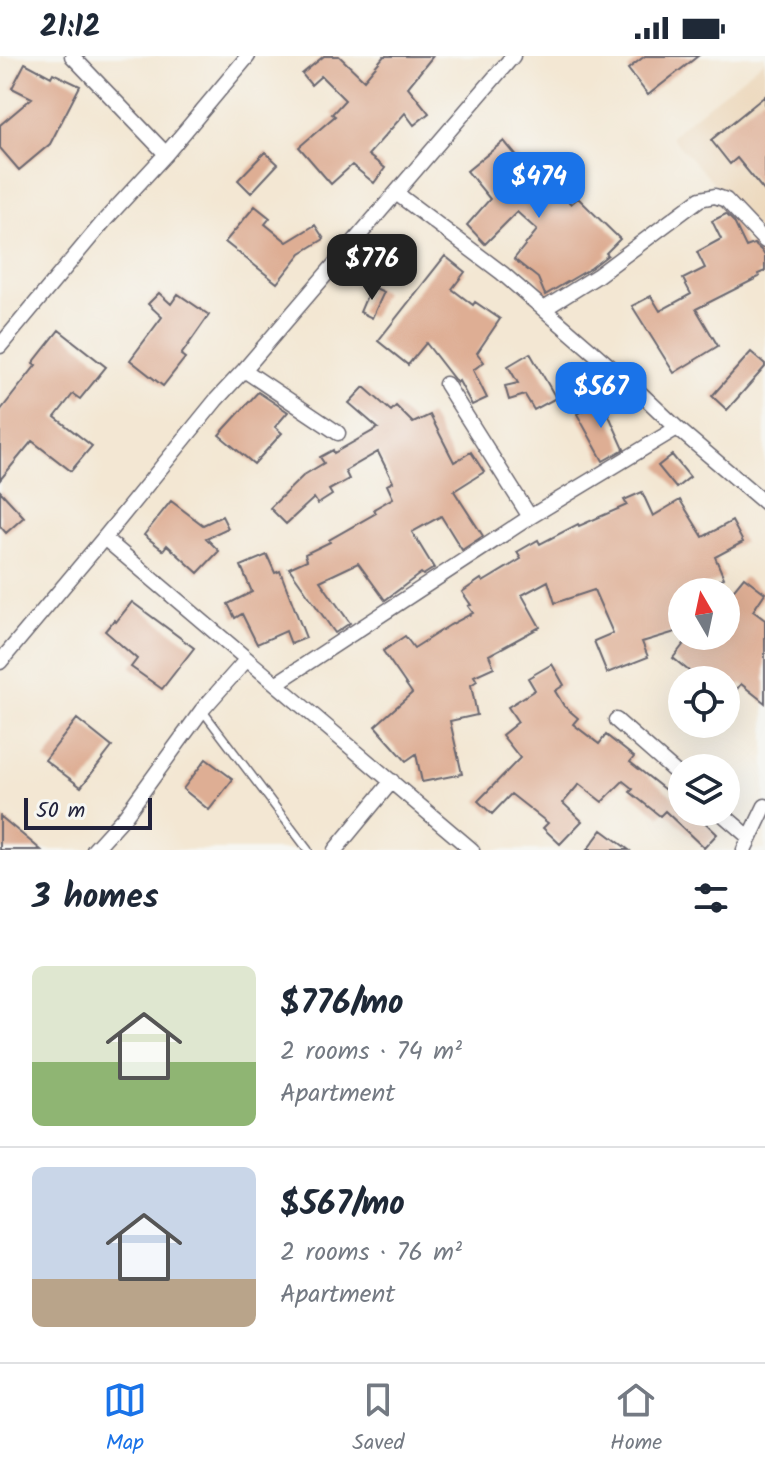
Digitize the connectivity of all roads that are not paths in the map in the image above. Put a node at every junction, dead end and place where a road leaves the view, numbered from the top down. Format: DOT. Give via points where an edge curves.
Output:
graph roads {
  1 [pos="72,56"];
  2 [pos="248,56"];
  3 [pos="513,56"];
  4 [pos="166,154"];
  5 [pos="396,193"];
  6 [pos="765,241"];
  7 [pos="544,309"];
  8 [pos="0,346"];
  9 [pos="244,370"];
  10 [pos="446,384"];
  11 [pos="677,428"];
  12 [pos="338,433"];
  13 [pos="765,503"];
  14 [pos="530,517"];
  15 [pos="104,538"];
  16 [pos="247,659"];
  17 [pos="0,662"];
  18 [pos="277,683"];
  19 [pos="202,710"];
  20 [pos="616,720"];
  21 [pos="668,766"];
  22 [pos="392,781"];
  23 [pos="765,806"];
  24 [pos="732,826"];
  25 [pos="747,844"];
  26 [pos="94,850"];
  27 [pos="308,850"];
  28 [pos="335,850"];
  29 [pos="472,850"];
  1 -- 4 [label="street"];
  2 -- 4 [label="street"];
  3 -- 5 [label="street"];
  4 -- 8 [label="street"];
  5 -- 7 [label="street"];
  5 -- 9 [label="street"];
  6 -- 7 [label="street" via="726,200 700,199"];
  7 -- 11 [label="street"];
  9 -- 12 [label="street"];
  9 -- 15 [label="street"];
  10 -- 14 [label="street"];
  11 -- 13 [label="street"];
  11 -- 14 [label="street"];
  14 -- 18 [label="street"];
  15 -- 16 [label="street"];
  15 -- 17 [label="street"];
  16 -- 18 [label="street"];
  16 -- 19 [label="street"];
  18 -- 22 [label="street"];
  19 -- 26 [label="street"];
  19 -- 27 [label="lane"];
  20 -- 21 [label="street"];
  22 -- 28 [label="street"];
  22 -- 29 [label="street"];
  23 -- 25 [label="street"];
  24 -- 25 [label="street"];
}
